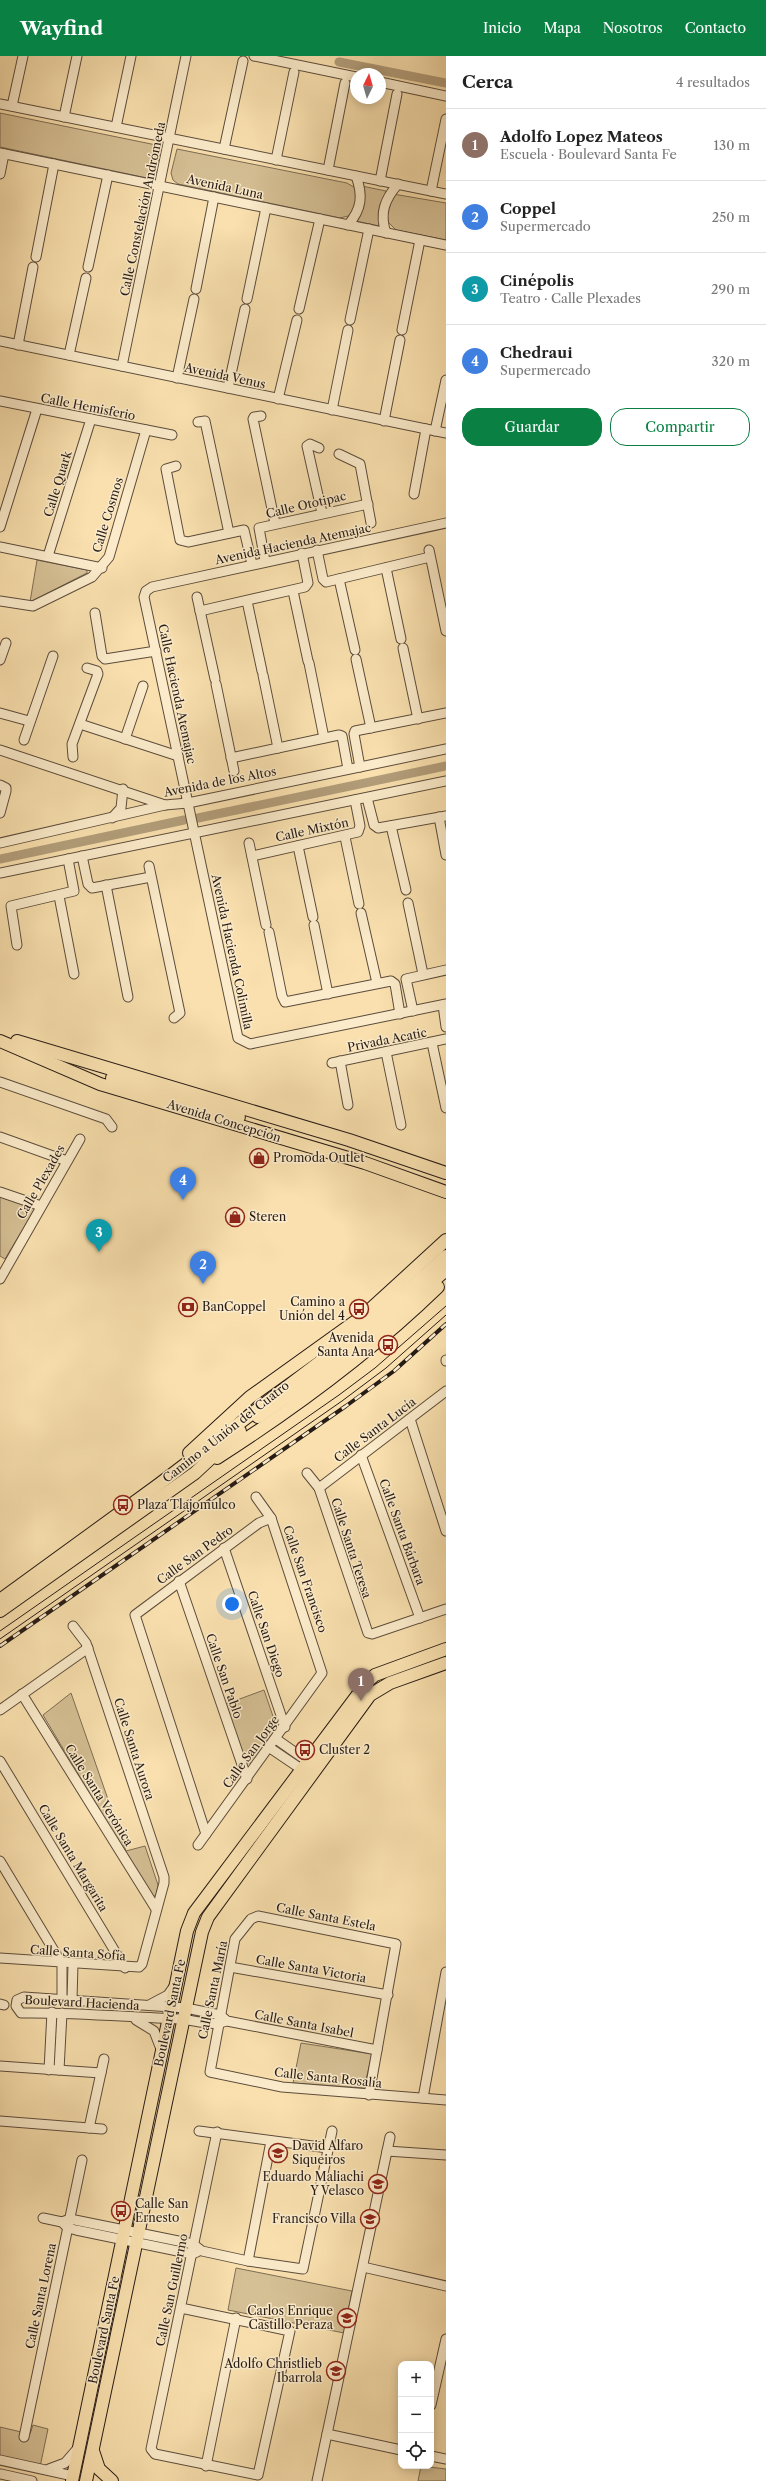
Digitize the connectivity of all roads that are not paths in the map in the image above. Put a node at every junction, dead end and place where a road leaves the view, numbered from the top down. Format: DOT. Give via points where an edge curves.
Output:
graph roads {
  1 [pos="23,56"];
  2 [pos="77,56"];
  3 [pos="131,56"];
  4 [pos="186,56"];
  5 [pos="254,56"];
  6 [pos="243,61"];
  7 [pos="294,72"];
  8 [pos="350,76"];
  9 [pos="345,83"];
  10 [pos="386,83"];
  11 [pos="397,94"];
  12 [pos="446,96"];
  13 [pos="0,104"];
  14 [pos="12,106"];
  15 [pos="64,117"];
  16 [pos="446,119"];
  17 [pos="116,127"];
  18 [pos="170,138"];
  19 [pos="224,149"];
  20 [pos="2,154"];
  21 [pos="276,160"];
  22 [pos="54,164"];
  23 [pos="328,170"];
  24 [pos="0,174"];
  25 [pos="108,175"];
  26 [pos="356,176"];
  27 [pos="380,180"];
  28 [pos="398,184"];
  29 [pos="160,186"];
  30 [pos="431,191"];
  31 [pos="446,194"];
  32 [pos="214,197"];
  33 [pos="266,208"];
  34 [pos="320,219"];
  35 [pos="348,225"];
  36 [pos="369,229"];
  37 [pos="386,233"];
  38 [pos="420,240"];
  39 [pos="446,245"];
  40 [pos="36,256"];
  41 [pos="33,267"];
  42 [pos="88,267"];
  43 [pos="86,278"];
  44 [pos="196,289"];
  45 [pos="194,299"];
  46 [pos="247,299"];
  47 [pos="245,310"];
  48 [pos="299,310"];
  49 [pos="297,320"];
  50 [pos="350,320"];
  51 [pos="348,330"];
  52 [pos="402,330"];
  53 [pos="400,340"];
  54 [pos="0,341"];
  55 [pos="18,345"];
  56 [pos="69,355"];
  57 [pos="122,366"];
  58 [pos="177,378"];
  59 [pos="446,380"];
  60 [pos="228,388"];
  61 [pos="278,399"];
  62 [pos="0,402"];
  63 [pos="37,409"];
  64 [pos="332,410"];
  65 [pos="262,416"];
  66 [pos="91,420"];
  67 [pos="384,421"];
  68 [pos="198,422"];
  69 [pos="146,430"];
  70 [pos="431,430"];
  71 [pos="446,433"];
  72 [pos="172,435"];
  73 [pos="319,448"];
  74 [pos="338,454"];
  75 [pos="176,466"];
  76 [pos="414,494"];
  77 [pos="368,504"];
  78 [pos="322,513"];
  79 [pos="275,523"];
  80 [pos="371,523"];
  81 [pos="446,523"];
  82 [pos="0,527"];
  83 [pos="229,533"];
  84 [pos="0,546"];
  85 [pos="317,550"];
  86 [pos="302,553"];
  87 [pos="48,556"];
  88 [pos="266,561"];
  89 [pos="252,564"];
  90 [pos="102,568"];
  91 [pos="386,568"];
  92 [pos="339,579"];
  93 [pos="146,591"];
  94 [pos="294,591"];
  95 [pos="197,597"];
  96 [pos="0,601"];
  97 [pos="247,601"];
  98 [pos="200,611"];
  99 [pos="95,613"];
  100 [pos="446,631"];
  101 [pos="6,643"];
  102 [pos="156,651"];
  103 [pos="53,656"];
  104 [pos="0,660"];
  105 [pos="87,668"];
  106 [pos="143,686"];
  107 [pos="0,712"];
  108 [pos="446,713"];
  109 [pos="418,719"];
  110 [pos="30,721"];
  111 [pos="80,724"];
  112 [pos="371,728"];
  113 [pos="324,738"];
  114 [pos="125,739"];
  115 [pos="24,740"];
  116 [pos="278,748"];
  117 [pos="446,749"];
  118 [pos="0,750"];
  119 [pos="73,756"];
  120 [pos="178,756"];
  121 [pos="231,758"];
  122 [pos="360,766"];
  123 [pos="348,769"];
  124 [pos="234,771"];
  125 [pos="446,781"];
  126 [pos="3,786"];
  127 [pos="123,789"];
  128 [pos="367,798"];
  129 [pos="355,800"];
  130 [pos="188,803"];
  131 [pos="165,804"];
  132 [pos="0,813"];
  133 [pos="442,816"];
  134 [pos="111,818"];
  135 [pos="391,826"];
  136 [pos="194,832"];
  137 [pos="345,836"];
  138 [pos="0,843"];
  139 [pos="249,843"];
  140 [pos="298,846"];
  141 [pos="446,855"];
  142 [pos="82,856"];
  143 [pos="252,856"];
  144 [pos="68,859"];
  145 [pos="149,866"];
  146 [pos="0,873"];
  147 [pos="151,877"];
  148 [pos="106,885"];
  149 [pos="406,890"];
  150 [pos="59,896"];
  151 [pos="408,903"];
  152 [pos="17,946"];
  153 [pos="446,970"];
  154 [pos="74,974"];
  155 [pos="423,974"];
  156 [pos="376,983"];
  157 [pos="328,994"];
  158 [pos="128,997"];
  159 [pos="444,1005"];
  160 [pos="413,1011"];
  161 [pos="400,1014"];
  162 [pos="174,1018"];
  163 [pos="446,1027"];
  164 [pos="446,1039"];
  165 [pos="1,1040"];
  166 [pos="432,1043"];
  167 [pos="386,1052"];
  168 [pos="0,1082"];
  169 [pos="348,1105"];
  170 [pos="446,1108"];
  171 [pos="401,1125"];
  172 [pos="112,1127"];
  173 [pos="0,1136"];
  174 [pos="80,1139"];
  175 [pos="67,1161"];
  176 [pos="445,1183"];
  177 [pos="0,1192"];
  178 [pos="41,1206"];
  179 [pos="446,1240"];
  180 [pos="446,1256"];
  181 [pos="3,1265"];
  182 [pos="446,1270"];
  183 [pos="0,1279"];
  184 [pos="446,1279"];
  185 [pos="408,1296"];
  186 [pos="446,1391"];
  187 [pos="410,1418"];
  188 [pos="361,1455"];
  189 [pos="194,1473"];
  190 [pos="307,1473"];
  191 [pos="158,1485"];
  192 [pos="319,1488"];
  193 [pos="256,1497"];
  194 [pos="271,1518"];
  195 [pos="446,1530"];
  196 [pos="224,1548"];
  197 [pos="179,1582"];
  198 [pos="2,1597"];
  199 [pos="446,1609"];
  200 [pos="0,1611"];
  201 [pos="420,1618"];
  202 [pos="73,1626"];
  203 [pos="88,1648"];
  204 [pos="446,1649"];
  205 [pos="446,1663"];
  206 [pos="322,1673"];
  207 [pos="22,1694"];
  208 [pos="0,1710"];
  209 [pos="285,1727"];
  210 [pos="276,1739"];
  211 [pos="270,1748"];
  212 [pos="0,1760"];
  213 [pos="309,1769"];
  214 [pos="247,1779"];
  215 [pos="206,1834"];
  216 [pos="198,1845"];
  217 [pos="0,1861"];
  218 [pos="164,1883"];
  219 [pos="156,1909"];
  220 [pos="252,1919"];
  221 [pos="0,1958"];
  222 [pos="62,1964"];
  223 [pos="73,1964"];
  224 [pos="230,1967"];
  225 [pos="125,1968"];
  226 [pos="446,1972"];
  227 [pos="177,1983"];
  228 [pos="388,1995"];
  229 [pos="67,2000"];
  230 [pos="146,2005"];
  231 [pos="171,2006"];
  232 [pos="57,2012"];
  233 [pos="185,2014"];
  234 [pos="133,2018"];
  235 [pos="223,2018"];
  236 [pos="169,2019"];
  237 [pos="218,2025"];
  238 [pos="377,2050"];
  239 [pos="162,2053"];
  240 [pos="104,2059"];
  241 [pos="0,2066"];
  242 [pos="49,2070"];
  243 [pos="59,2070"];
  244 [pos="210,2072"];
  245 [pos="101,2073"];
  246 [pos="368,2094"];
  247 [pos="423,2098"];
  248 [pos="446,2100"];
  249 [pos="0,2121"];
  250 [pos="89,2128"];
  251 [pos="102,2129"];
  252 [pos="199,2131"];
  253 [pos="332,2131"];
  254 [pos="217,2132"];
  255 [pos="390,2137"];
  256 [pos="272,2141"];
  257 [pos="328,2148"];
  258 [pos="387,2151"];
  259 [pos="446,2155"];
  260 [pos="82,2160"];
  261 [pos="43,2218"];
  262 [pos="67,2223"];
  263 [pos="124,2235"];
  264 [pos="137,2238"];
  265 [pos="193,2244"];
  266 [pos="202,2251"];
  267 [pos="192,2254"];
  268 [pos="248,2261"];
  269 [pos="363,2267"];
  270 [pos="446,2286"];
  271 [pos="180,2308"];
  272 [pos="236,2318"];
  273 [pos="446,2339"];
  274 [pos="433,2397"];
  275 [pos="327,2434"];
  276 [pos="24,2438"];
  277 [pos="80,2445"];
  278 [pos="93,2448"];
  279 [pos="398,2449"];
  280 [pos="434,2457"];
  281 [pos="446,2459"];
  282 [pos="0,2460"];
  283 [pos="19,2464"];
  284 [pos="206,2466"];
  285 [pos="46,2470"];
  286 [pos="2,2474"];
  287 [pos="73,2478"];
  288 [pos="16,2479"];
  289 [pos="89,2480"];
  290 [pos="32,2481"];
  291 [pos="112,2481"];
  292 [pos="317,2481"];
  1 -- 14 [label="street"];
  2 -- 15 [label="street"];
  3 -- 17 [label="street"];
  4 -- 18 [label="street, Calle Constelación Andrómeda"];
  5 -- 8 [label="street"];
  6 -- 19 [label="street"];
  7 -- 21 [label="street"];
  9 -- 23 [label="street"];
  10 -- 12 [label="street"];
  11 -- 27 [label="street"];
  13 -- 14 [label="street"];
  14 -- 15 [label="street"];
  15 -- 17 [label="street"];
  16 -- 30 [label="street"];
  17 -- 18 [label="street"];
  18 -- 19 [label="street"];
  18 -- 29 [label="street, Calle Constelación Andrómeda"];
  19 -- 21 [label="street"];
  20 -- 22 [label="street, Avenida Luna"];
  20 -- 24 [label="street"];
  21 -- 23 [label="street"];
  22 -- 25 [label="street, Avenida Luna"];
  22 -- 40 [label="street"];
  23 -- 26 [label="street"];
  25 -- 29 [label="street, Avenida Luna"];
  25 -- 42 [label="street"];
  26 -- 27 [label="street"];
  26 -- 35 [label="street" via="361,189 361,201 357,213"];
  27 -- 28 [label="street"];
  28 -- 30 [label="street"];
  28 -- 37 [label="street" via="388,194 384,206 383,222"];
  29 -- 32 [label="street, Avenida Luna"];
  29 -- 57 [label="street, Calle Constelación Andrómeda"];
  30 -- 31 [label="street"];
  32 -- 33 [label="street, Avenida Luna"];
  32 -- 44 [label="street"];
  33 -- 34 [label="street, Avenida Luna"];
  33 -- 46 [label="street"];
  34 -- 35 [label="street, Avenida Luna"];
  34 -- 48 [label="street"];
  35 -- 36 [label="street, Avenida Luna"];
  36 -- 37 [label="street, Avenida Luna"];
  36 -- 50 [label="street"];
  37 -- 38 [label="street, Avenida Luna"];
  38 -- 39 [label="street, Avenida Luna"];
  38 -- 52 [label="street"];
  41 -- 55 [label="street"];
  43 -- 56 [label="street"];
  45 -- 58 [label="street"];
  47 -- 60 [label="street"];
  49 -- 61 [label="street"];
  51 -- 64 [label="street"];
  53 -- 67 [label="street"];
  54 -- 55 [label="street, Avenida Venus"];
  55 -- 56 [label="street, Avenida Venus"];
  56 -- 57 [label="street, Avenida Venus"];
  57 -- 58 [label="street, Avenida Venus"];
  58 -- 60 [label="street, Avenida Venus"];
  59 -- 70 [label="street"];
  60 -- 61 [label="street, Avenida Venus"];
  61 -- 64 [label="street, Avenida Venus"];
  62 -- 63 [label="street, Calle Hemisferio"];
  63 -- 66 [label="street, Calle Hemisferio"];
  63 -- 82 [label="street"];
  64 -- 67 [label="street, Avenida Venus"];
  65 -- 79 [label="street" via="253,419"];
  66 -- 69 [label="street, Calle Hemisferio"];
  66 -- 87 [label="street, Calle Quark"];
  67 -- 70 [label="street, Avenida Venus"];
  68 -- 83 [label="street" via="205,421"];
  69 -- 72 [label="street, Calle Hemisferio"];
  69 -- 90 [label="street, Calle Cosmos" via="109,557"];
  70 -- 71 [label="street, Avenida Venus"];
  70 -- 76 [label="street"];
  73 -- 78 [label="street" via="310,444 308,446"];
  74 -- 77 [label="street" via="360,464"];
  75 -- 83 [label="street" via="166,469 179,538 182,542"];
  77 -- 78 [label="street, Calle Ototipac"];
  77 -- 80 [label="street"];
  78 -- 79 [label="street, Calle Ototipac"];
  79 -- 88 [label="street, Calle Ototipac" via="258,528"];
  81 -- 85 [label="street, Avenida Hacienda Atemajac"];
  83 -- 89 [label="street" via="245,530"];
  84 -- 87 [label="street"];
  85 -- 86 [label="street, Avenida Hacienda Atemajac"];
  85 -- 92 [label="street" via="324,580 328,582"];
  86 -- 88 [label="street, Avenida Hacienda Atemajac"];
  86 -- 94 [label="street" via="308,585"];
  87 -- 90 [label="street"];
  88 -- 89 [label="street, Avenida Hacienda Atemajac"];
  89 -- 93 [label="street, Avenida Hacienda Atemajac" via="152,587"];
  90 -- 96 [label="street, Calle Cosmos" via="92,577 33,606"];
  91 -- 92 [label="street"];
  91 -- 100 [label="street" via="429,554"];
  91 -- 109 [label="street"];
  92 -- 112 [label="street"];
  93 -- 102 [label="street, Calle Hacienda Atemajac" via="144,597"];
  94 -- 97 [label="street"];
  94 -- 113 [label="street"];
  95 -- 98 [label="street"];
  97 -- 98 [label="street"];
  97 -- 116 [label="street"];
  98 -- 121 [label="street"];
  99 -- 102 [label="street" via="102,656 105,659"];
  101 -- 104 [label="street"];
  102 -- 120 [label="street, Calle Hacienda Atemajac"];
  103 -- 110 [label="street"];
  105 -- 111 [label="street" via="97,671 98,674"];
  106 -- 114 [label="street"];
  107 -- 110 [label="street"];
  108 -- 109 [label="street"];
  109 -- 112 [label="street"];
  110 -- 115 [label="street"];
  111 -- 114 [label="street"];
  111 -- 119 [label="street" via="72,744"];
  112 -- 122 [label="street" via="354,733"];
  113 -- 116 [label="street"];
  113 -- 123 [label="street" via="342,736"];
  114 -- 120 [label="street"];
  116 -- 121 [label="street"];
  117 -- 122 [label="street, Avenida de los Altos"];
  118 -- 127 [label="street"];
  120 -- 130 [label="street, Calle Hacienda Atemajac"];
  121 -- 124 [label="street"];
  122 -- 123 [label="street, Avenida de los Altos"];
  123 -- 130 [label="street, Avenida de los Altos"];
  125 -- 128 [label="street"];
  126 -- 132 [label="street"];
  127 -- 131 [label="street"];
  127 -- 134 [label="street" via="122,808"];
  128 -- 129 [label="street"];
  128 -- 135 [label="street" via="375,827"];
  129 -- 136 [label="street"];
  129 -- 137 [label="street, Calle Mixtón" via="360,831"];
  130 -- 131 [label="street, Avenida de los Altos"];
  130 -- 136 [label="street, Avenida Hacienda Colimilla"];
  131 -- 134 [label="street, Avenida de los Altos"];
  133 -- 135 [label="street"];
  133 -- 141 [label="street"];
  134 -- 138 [label="street, Avenida de los Altos"];
  135 -- 149 [label="street"];
  136 -- 142 [label="street"];
  136 -- 161 [label="street, Avenida Hacienda Colimilla" via="238,1038 250,1044"];
  137 -- 140 [label="street, Calle Mixtón"];
  137 -- 156 [label="street"];
  139 -- 143 [label="street"];
  140 -- 143 [label="street, Calle Mixtón"];
  140 -- 157 [label="street"];
  142 -- 144 [label="street"];
  142 -- 148 [label="street" via="89,886 95,888"];
  143 -- 157 [label="street" via="285,1002"];
  144 -- 146 [label="street"];
  144 -- 150 [label="street" via="74,891"];
  145 -- 147 [label="street"];
  147 -- 148 [label="street"];
  147 -- 162 [label="street" via="180,1013"];
  148 -- 158 [label="street"];
  150 -- 152 [label="street" via="11,906"];
  150 -- 154 [label="street"];
  151 -- 155 [label="street"];
  153 -- 155 [label="street"];
  155 -- 160 [label="street" via="406,979"];
  156 -- 157 [label="street"];
  156 -- 161 [label="street" via="394,982"];
  159 -- 160 [label="street, Avenida Hacienda Colimilla"];
  159 -- 163 [label="street"];
  160 -- 161 [label="street, Avenida Hacienda Colimilla"];
  164 -- 166 [label="street, Privada Acatic"];
  165 -- 176 [label="main road, Avenida Concepción" via="349,1140"];
  165 -- 176 [label="main road, Avenida Concepción" via="100,1084 365,1164"];
  166 -- 167 [label="street, Privada Acatic"];
  166 -- 170 [label="street"];
  167 -- 169 [label="street, Privada Acatic" via="336,1062"];
  167 -- 171 [label="street"];
  168 -- 172 [label="street" via="106,1119"];
  173 -- 175 [label="street"];
  174 -- 175 [label="street, Calle Plexades"];
  175 -- 178 [label="street, Calle Plexades"];
  177 -- 178 [label="street"];
  178 -- 181 [label="street, Calle Plexades"];
  179 -- 191 [label="main road" via="363,1316 250,1397 205,1436"];
  180 -- 185 [label="main road, Camino a Unión del Cuatro"];
  181 -- 183 [label="street, Calle Plexades"];
  182 -- 185 [label="main road, Camino a Unión del Cuatro"];
  184 -- 189 [label="main road" via="397,1326 355,1359"];
  185 -- 189 [label="main road, Camino a Unión del Cuatro" via="351,1352 248,1424"];
  185 -- 191 [label="main road, Camino a Unión del Cuatro"];
  186 -- 187 [label="street, Calle Santa Lucía"];
  187 -- 188 [label="street, Calle Santa Lucía"];
  187 -- 195 [label="street"];
  188 -- 192 [label="street, Calle Santa Lucía"];
  188 -- 201 [label="street, Calle Santa Bárbara"];
  189 -- 200 [label="main road, Camino a Unión del Cuatro"];
  190 -- 192 [label="street, Calle Santa Teresa"];
  191 -- 198 [label="main road, Camino a Unión del Cuatro"];
  192 -- 201 [label="street, Calle Santa Teresa" via="368,1633 372,1634"];
  193 -- 194 [label="street, Calle San Francisco"];
  194 -- 196 [label="street, Calle San Pedro" via="259,1523"];
  194 -- 206 [label="street, Calle San Francisco"];
  196 -- 197 [label="street, Calle San Pedro"];
  196 -- 209 [label="street, Calle San Diego"];
  197 -- 214 [label="street, Calle San Pablo"];
  197 -- 215 [label="street, Calle San Pedro" via="135,1615"];
  199 -- 201 [label="street"];
  202 -- 203 [label="street, Calle Santa Aurora"];
  203 -- 207 [label="street"];
  203 -- 218 [label="street, Calle Santa Aurora"];
  204 -- 213 [label="main road, Boulevard Santa Fe" via="368,1681"];
  205 -- 213 [label="main road, Boulevard Santa Fe" via="376,1690"];
  206 -- 209 [label="street, Calle San Jorge"];
  207 -- 208 [label="street"];
  207 -- 219 [label="street, Calle Santa Verónica"];
  209 -- 210 [label="street, Calle San Jorge"];
  210 -- 211 [label="street, Calle San Jorge"];
  210 -- 213 [label="street"];
  211 -- 213 [label="street"];
  211 -- 214 [label="street, Calle San Jorge"];
  212 -- 225 [label="street, Calle Santa Margarita"];
  213 -- 227 [label="main road, Boulevard Santa Fe" via="194,1913"];
  213 -- 233 [label="main road, Boulevard Santa Fe" via="208,1917 202,1932"];
  214 -- 215 [label="street, Calle San Jorge"];
  215 -- 216 [label="street, Calle San Jorge"];
  217 -- 222 [label="street"];
  218 -- 219 [label="street, Calle Santa Sofía"];
  219 -- 225 [label="street, Calle Santa Sofía" via="142,1964 139,1967"];
  220 -- 224 [label="street, Calle Santa María" via="235,1939"];
  220 -- 228 [label="street, Calle Santa Estela" via="258,1916 396,1944"];
  221 -- 222 [label="street, Calle Santa Sofía"];
  222 -- 223 [label="street, Calle Santa Sofía"];
  222 -- 229 [label="street"];
  223 -- 225 [label="street, Calle Santa Sofía"];
  223 -- 229 [label="street"];
  224 -- 228 [label="street, Calle Santa Victoria"];
  224 -- 235 [label="street, Calle Santa María"];
  226 -- 247 [label="street"];
  227 -- 230 [label="street" via="161,2000"];
  227 -- 231 [label="main road, Boulevard Santa Fe"];
  228 -- 238 [label="street"];
  229 -- 230 [label="street, Boulevard Hacienda"];
  229 -- 232 [label="street, Boulevard Hacienda" via="24,1997 16,2003 16,2009 21,2013"];
  230 -- 231 [label="street, Boulevard Hacienda"];
  231 -- 233 [label="street, Calle Santa Isabel"];
  231 -- 236 [label="main road, Boulevard Santa Fe"];
  232 -- 234 [label="street, Boulevard Hacienda"];
  232 -- 242 [label="street"];
  232 -- 243 [label="street"];
  233 -- 235 [label="street, Calle Santa Isabel"];
  233 -- 236 [label="street, Calle Santa Isabel"];
  233 -- 237 [label="street, Calle Santa Isabel"];
  233 -- 264 [label="main road, Boulevard Santa Fe"];
  234 -- 236 [label="street, Boulevard Hacienda"];
  234 -- 239 [label="street" via="154,2031"];
  235 -- 237 [label="street, Calle Santa María"];
  235 -- 238 [label="street, Calle Santa Isabel"];
  236 -- 239 [label="main road, Boulevard Santa Fe"];
  237 -- 244 [label="street, Calle Santa María"];
  238 -- 246 [label="street"];
  239 -- 263 [label="main road, Boulevard Santa Fe"];
  240 -- 245 [label="street"];
  241 -- 242 [label="street"];
  242 -- 243 [label="street"];
  243 -- 245 [label="street"];
  244 -- 246 [label="street, Calle Santa Rosalía" via="282,2087"];
  245 -- 250 [label="street"];
  246 -- 247 [label="street, Calle Santa Rosalía"];
  247 -- 248 [label="street, Calle Santa Rosalía"];
  249 -- 250 [label="street"];
  250 -- 251 [label="street"];
  252 -- 254 [label="street"];
  253 -- 257 [label="street"];
  254 -- 256 [label="street"];
  254 -- 265 [label="street, Calle San Guillermo"];
  255 -- 258 [label="street"];
  256 -- 257 [label="street"];
  256 -- 268 [label="street"];
  257 -- 268 [label="street" via="303,2269"];
  258 -- 259 [label="street"];
  258 -- 269 [label="street"];
  260 -- 262 [label="street, Calle Santa Lorena"];
  261 -- 262 [label="street"];
  262 -- 263 [label="street"];
  262 -- 276 [label="street, Calle Santa Lorena"];
  263 -- 264 [label="street"];
  263 -- 277 [label="main road, Boulevard Santa Fe"];
  264 -- 265 [label="street"];
  264 -- 267 [label="street"];
  264 -- 278 [label="main road, Boulevard Santa Fe"];
  265 -- 266 [label="street"];
  265 -- 267 [label="street, Calle San Guillermo"];
  266 -- 267 [label="street"];
  266 -- 268 [label="street"];
  267 -- 271 [label="street, Calle San Guillermo"];
  269 -- 270 [label="street"];
  269 -- 275 [label="street"];
  271 -- 272 [label="street"];
  271 -- 284 [label="street, Calle San Guillermo" via="152,2452"];
  272 -- 284 [label="street"];
  272 -- 284 [label="street" via="290,2331 258,2475"];
  273 -- 274 [label="street"];
  275 -- 279 [label="street"];
  275 -- 292 [label="street"];
  277 -- 285 [label="street" via="65,2463"];
  277 -- 287 [label="main road, Boulevard Santa Fe"];
  278 -- 289 [label="main road, Boulevard Santa Fe"];
  278 -- 291 [label="main road" via="99,2469"];
  280 -- 281 [label="street"];
  282 -- 283 [label="street"];
  283 -- 285 [label="street"];
  283 -- 288 [label="street"];
  285 -- 287 [label="street"];
  286 -- 288 [label="street"];
  287 -- 289 [label="main road"];
  288 -- 290 [label="street"];
}
